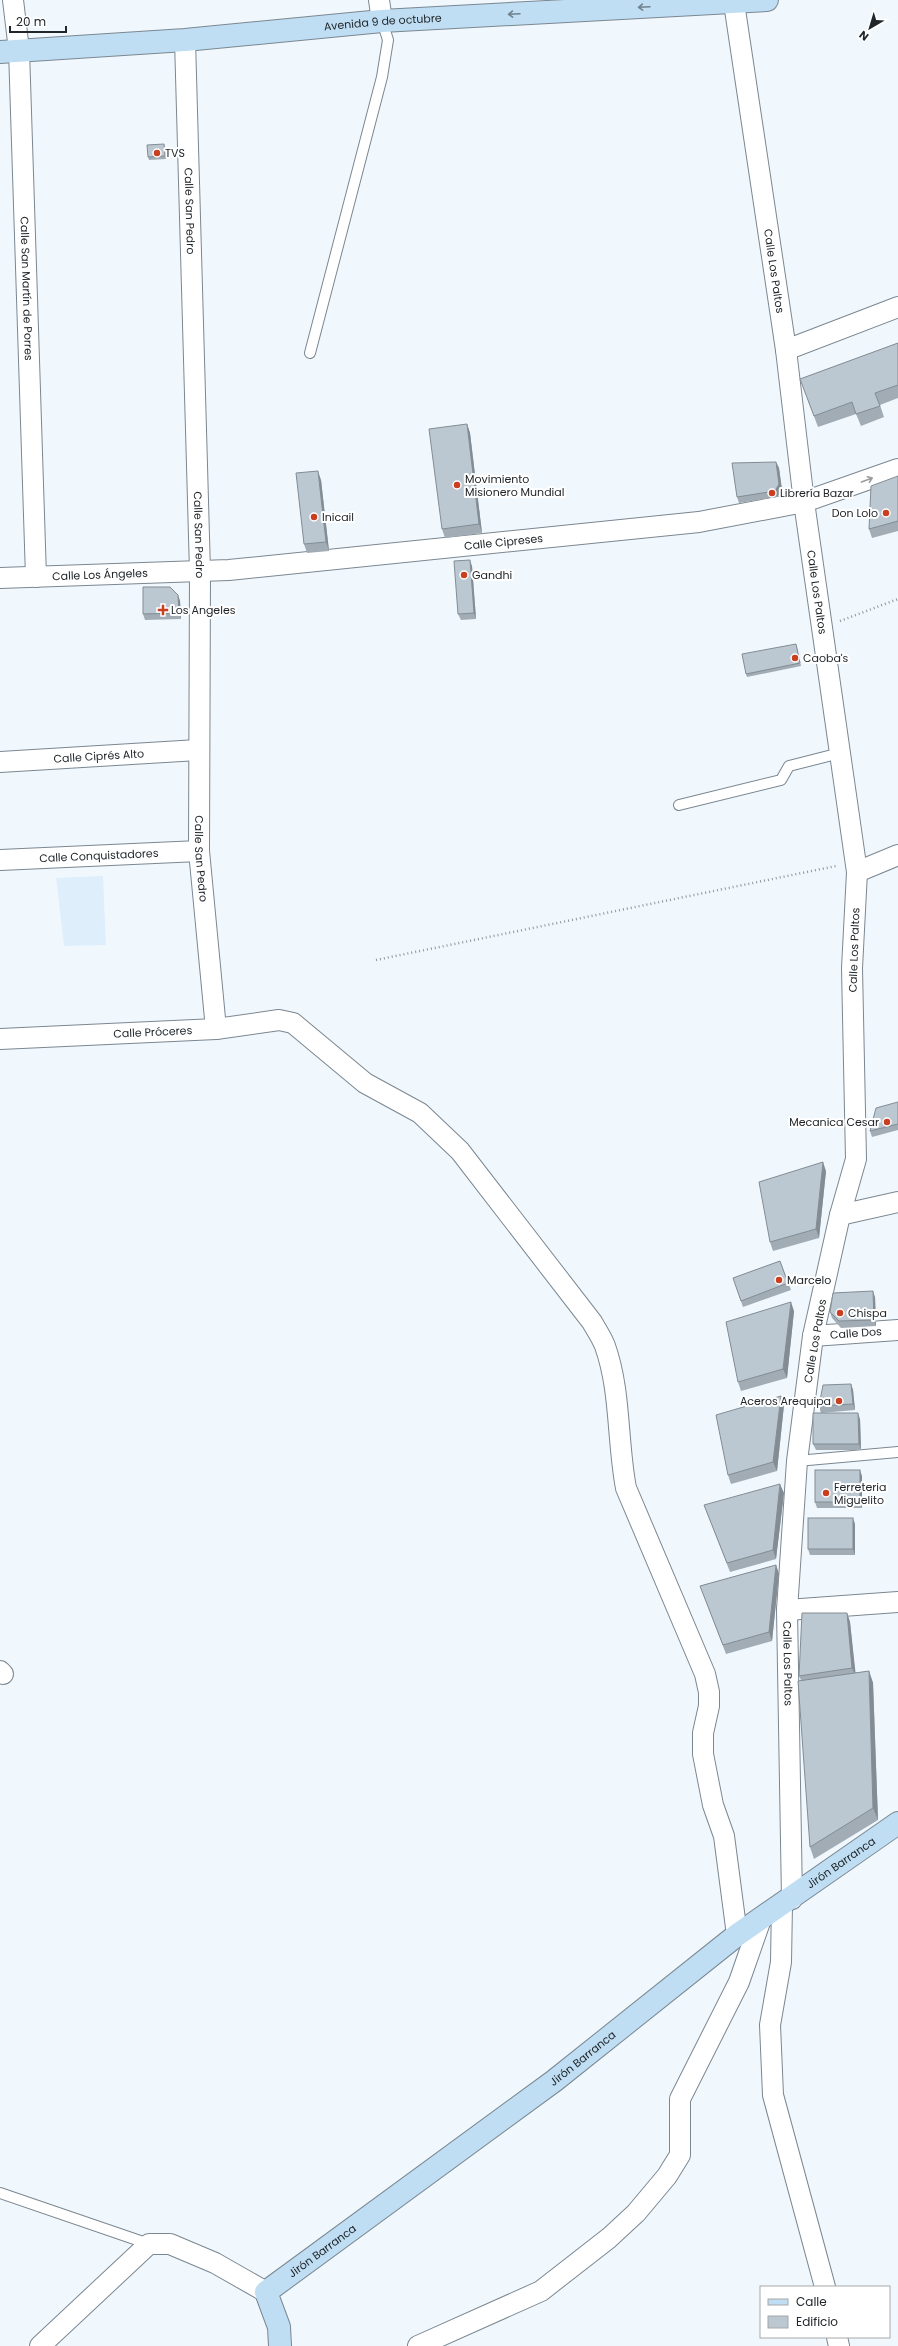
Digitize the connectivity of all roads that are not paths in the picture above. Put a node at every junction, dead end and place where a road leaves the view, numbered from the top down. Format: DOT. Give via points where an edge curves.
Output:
graph roads {
  1 [pos="13,0"];
  2 [pos="379,0"];
  3 [pos="767,0"];
  4 [pos="734,3"];
  5 [pos="382,21"];
  6 [pos="185,40"];
  7 [pos="10,51"];
  8 [pos="898,307"];
  9 [pos="786,350"];
  10 [pos="310,353"];
  11 [pos="898,469"];
  12 [pos="804,502"];
  13 [pos="200,572"];
  14 [pos="36,577"];
  15 [pos="0,578"];
  16 [pos="198,750"];
  17 [pos="840,753"];
  18 [pos="0,762"];
  19 [pos="679,805"];
  20 [pos="199,851"];
  21 [pos="898,855"];
  22 [pos="0,860"];
  23 [pos="856,867"];
  24 [pos="216,1029"];
  25 [pos="0,1039"];
  26 [pos="898,1202"];
  27 [pos="840,1216"];
  28 [pos="898,1330"];
  29 [pos="813,1336"];
  30 [pos="898,1452"];
  31 [pos="797,1461"];
  32 [pos="898,1602"];
  33 [pos="787,1610"];
  34 [pos="898,1823"];
  35 [pos="787,1901"];
  36 [pos="761,1919"];
  37 [pos="737,1935"];
  38 [pos="0,2193"];
  39 [pos="149,2244"];
  40 [pos="825,2286"];
  41 [pos="266,2292"];
  42 [pos="40,2346"];
  43 [pos="280,2346"];
  44 [pos="418,2346"];
  1 -- 7 [label="street, Calle San Martín de Porres"];
  2 -- 5 [label="street"];
  3 -- 4 [label="street, Avenida 9 de octubre"];
  4 -- 5 [label="street, Avenida 9 de octubre, one-way"];
  4 -- 9 [label="street, Calle Los Paltos"];
  5 -- 6 [label="street, Avenida 9 de octubre"];
  5 -- 10 [label="lane" via="388,40 382,77"];
  6 -- 7 [label="street, Avenida 9 de octubre"];
  6 -- 13 [label="street, Calle San Pedro"];
  7 -- 14 [label="street, Calle San Martín de Porres"];
  8 -- 9 [label="street"];
  9 -- 12 [label="street, Calle Los Paltos"];
  12 -- 11 [label="street, Calle Cipreses, one-way"];
  12 -- 13 [label="street, Calle Cipreses" via="699,522"];
  12 -- 17 [label="street, Calle Los Paltos"];
  13 -- 14 [label="street, Calle Los Ángeles"];
  13 -- 16 [label="street, Calle San Pedro"];
  14 -- 15 [label="street, Calle Los Ángeles"];
  16 -- 18 [label="street, Calle Ciprés Alto"];
  16 -- 20 [label="street, Calle San Pedro"];
  17 -- 19 [label="lane" via="789,766 781,780"];
  17 -- 23 [label="street, Calle Los Paltos"];
  20 -- 22 [label="street, Calle Conquistadores"];
  20 -- 24 [label="street, Calle San Pedro"];
  21 -- 23 [label="street"];
  23 -- 27 [label="street, Calle Los Paltos" via="852,968 856,1159"];
  24 -- 25 [label="street, Calle Próceres"];
  24 -- 37 [label="street, Calle Próceres" via="279,1020 293,1023 364,1083 420,1113 460,1150 592,1322 604,1345 612,1374 626,1488 705,1674 709,1706 703,1733 703,1754 713,1805 724,1836"];
  26 -- 27 [label="street"];
  27 -- 29 [label="street, Calle Los Paltos"];
  28 -- 29 [label="street, Calle Dos"];
  29 -- 31 [label="street, Calle Los Paltos"];
  30 -- 31 [label="lane"];
  31 -- 33 [label="street, Calle Los Paltos"];
  32 -- 33 [label="street"];
  33 -- 35 [label="street, Calle Los Paltos"];
  34 -- 35 [label="street, Jirón Barranca"];
  35 -- 36 [label="street, Jirón Barranca"];
  35 -- 40 [label="street, Calle Los Paltos" via="781,1962 770,2025 773,2095"];
  36 -- 37 [label="street, Jirón Barranca"];
  36 -- 44 [label="street" via="739,1982 680,2100 680,2155 667,2176 636,2213 609,2238 541,2291"];
  37 -- 41 [label="street, Jirón Barranca" via="554,2081"];
  38 -- 39 [label="lane"];
  39 -- 41 [label="street" via="170,2244 215,2263"];
  39 -- 42 [label="street"];
  41 -- 43 [label="street" via="279,2327"];
}
